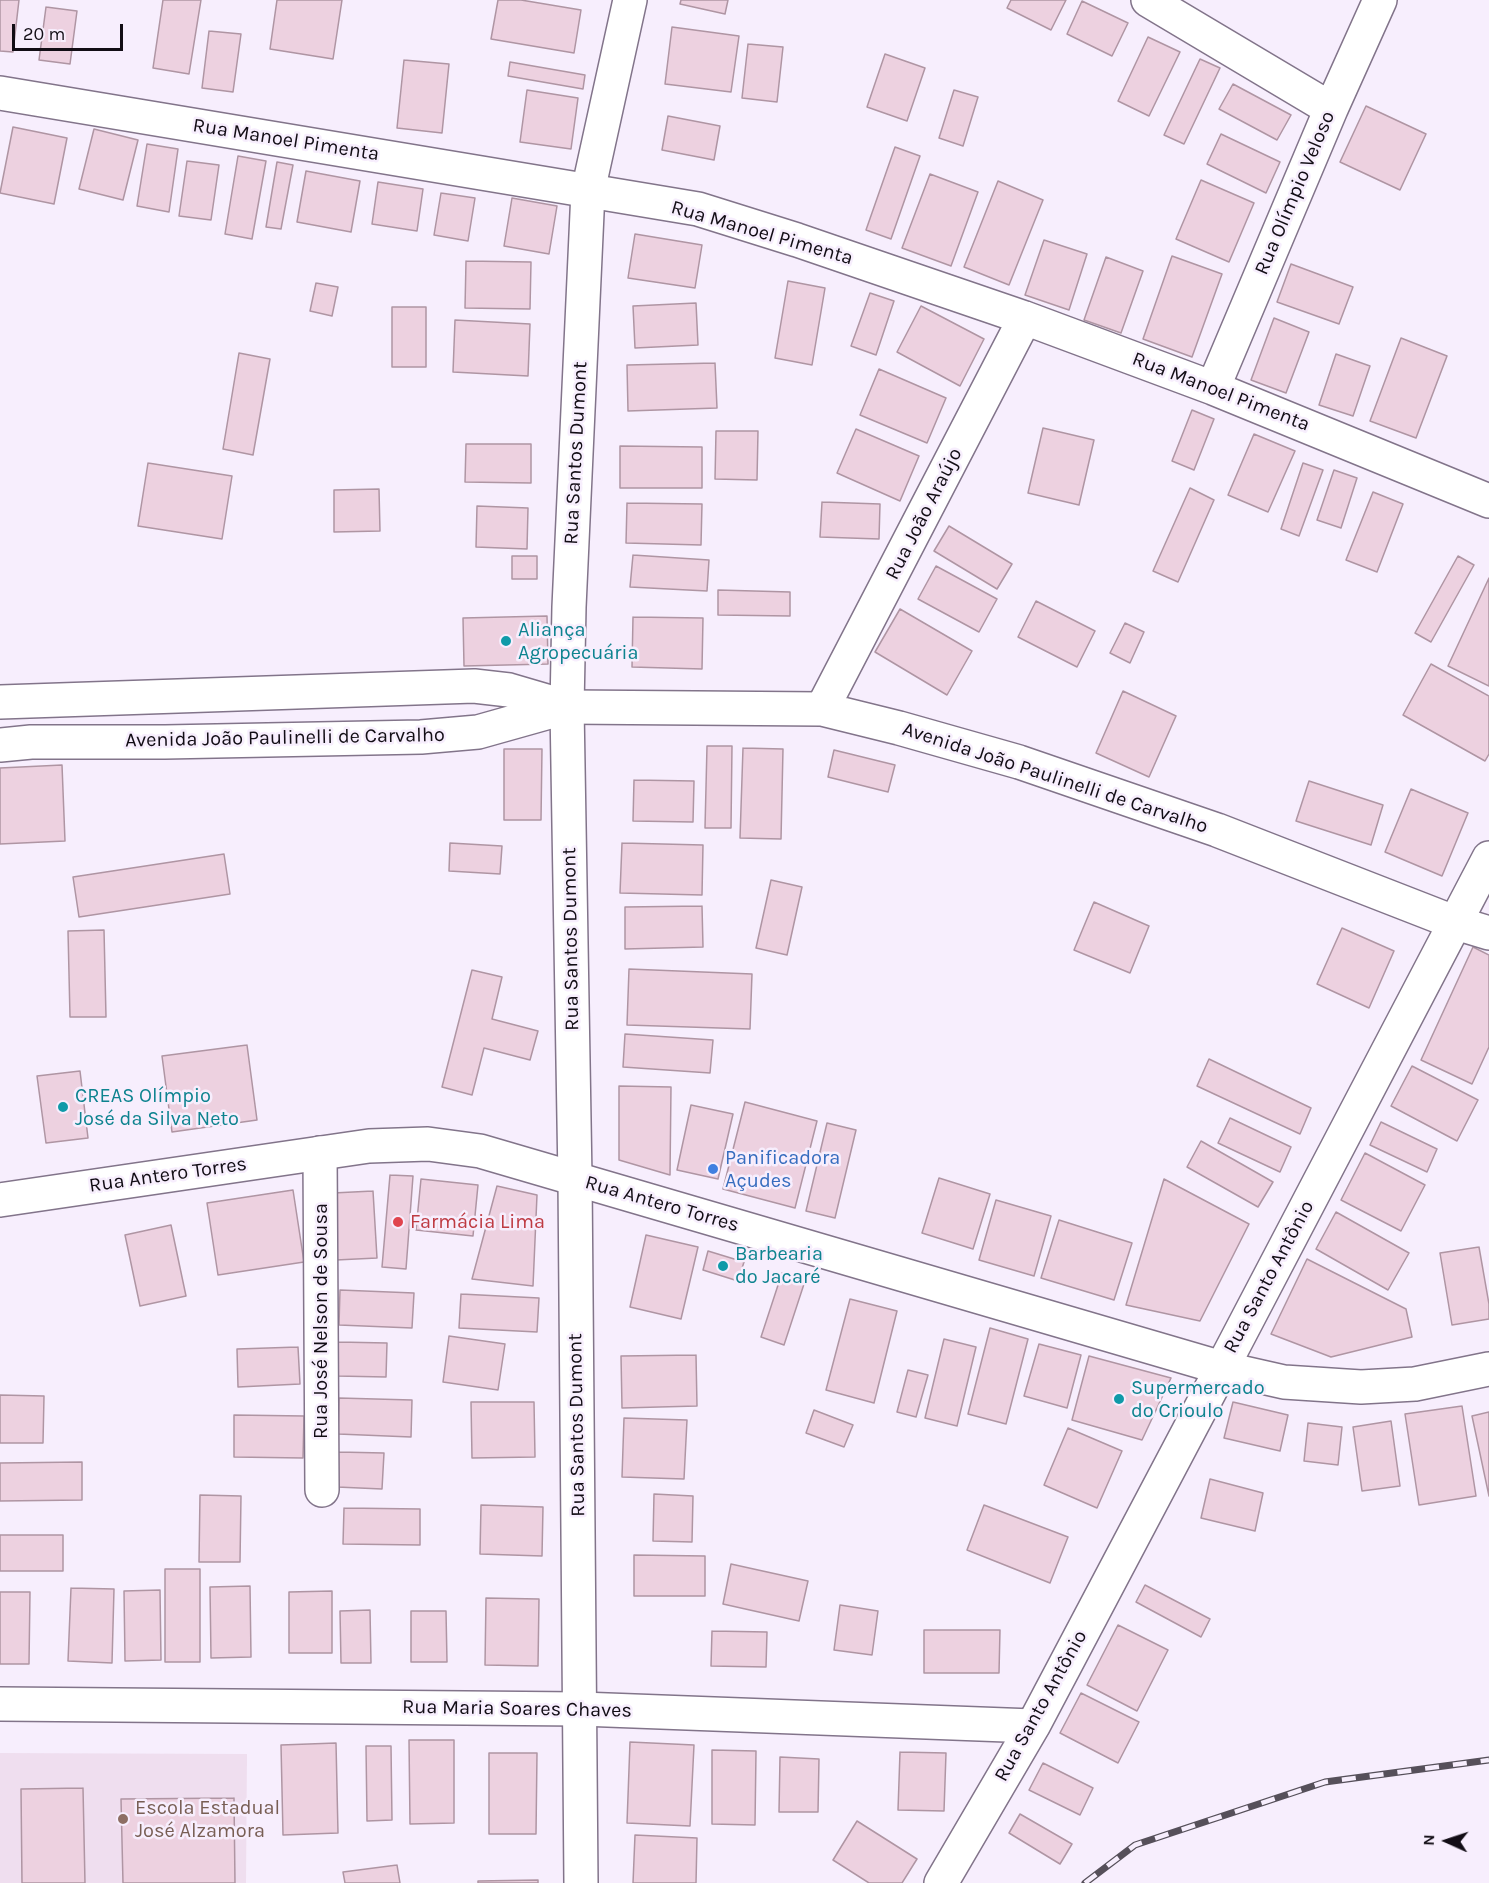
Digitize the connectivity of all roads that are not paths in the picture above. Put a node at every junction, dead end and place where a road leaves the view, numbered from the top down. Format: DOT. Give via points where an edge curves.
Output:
graph roads {
  1 [pos="630,0"];
  2 [pos="1148,0"];
  3 [pos="1380,0"];
  4 [pos="0,93"];
  5 [pos="1331,109"];
  6 [pos="588,191"];
  7 [pos="1025,318"];
  8 [pos="1213,388"];
  9 [pos="1489,501"];
  10 [pos="0,702"];
  11 [pos="567,705"];
  12 [pos="822,709"];
  13 [pos="0,745"];
  14 [pos="1489,858"];
  15 [pos="1456,923"];
  16 [pos="1489,933"];
  17 [pos="320,1153"];
  18 [pos="574,1179"];
  19 [pos="0,1200"];
  20 [pos="1222,1368"];
  21 [pos="1489,1369"];
  22 [pos="322,1490"];
  23 [pos="0,1704"];
  24 [pos="581,1709"];
  25 [pos="1033,1726"];
  26 [pos="581,1883"];
  27 [pos="941,1883"];
  1 -- 6 [label="street, Rua Santos Dumont"];
  2 -- 5 [label="street"];
  3 -- 5 [label="street, Rua Olímpio Veloso"];
  4 -- 6 [label="street, Rua Manoel Pimenta"];
  5 -- 8 [label="street, Rua Olímpio Veloso"];
  6 -- 7 [label="street, Rua Manoel Pimenta" via="698,210"];
  6 -- 11 [label="street, Rua Santos Dumont"];
  7 -- 8 [label="street, Rua Manoel Pimenta"];
  7 -- 12 [label="street, Rua João Araújo"];
  8 -- 9 [label="street, Rua Manoel Pimenta"];
  10 -- 11 [label="street, Avenida João Paulinelli de Carvalho" via="474,686 509,690"];
  11 -- 12 [label="street, Avenida João Paulinelli de Carvalho"];
  11 -- 13 [label="street, Avenida João Paulinelli de Carvalho" via="478,732 421,737"];
  11 -- 18 [label="street, Rua Santos Dumont"];
  12 -- 15 [label="street, Avenida João Paulinelli de Carvalho" via="1018,762 1217,830"];
  14 -- 15 [label="street, Rua Santo Antônio"];
  15 -- 16 [label="street, Avenida João Paulinelli de Carvalho"];
  15 -- 20 [label="street, Rua Santo Antônio"];
  17 -- 18 [label="street, Rua Antero Torres" via="428,1144 480,1151"];
  17 -- 19 [label="street, Rua Antero Torres"];
  17 -- 22 [label="street, Rua José Nelson de Sousa"];
  18 -- 20 [label="street, Rua Antero Torres"];
  18 -- 24 [label="street, Rua Santos Dumont"];
  20 -- 21 [label="street, Rua Antero Torres" via="1284,1382 1361,1387 1415,1384"];
  20 -- 25 [label="street, Rua Santo Antônio"];
  23 -- 24 [label="street, Rua Maria Soares Chaves"];
  24 -- 25 [label="street, Rua Maria Soares Chaves"];
  24 -- 26 [label="street, Rua Santos Dumont"];
  25 -- 27 [label="street, Rua Santo Antônio"];
}
